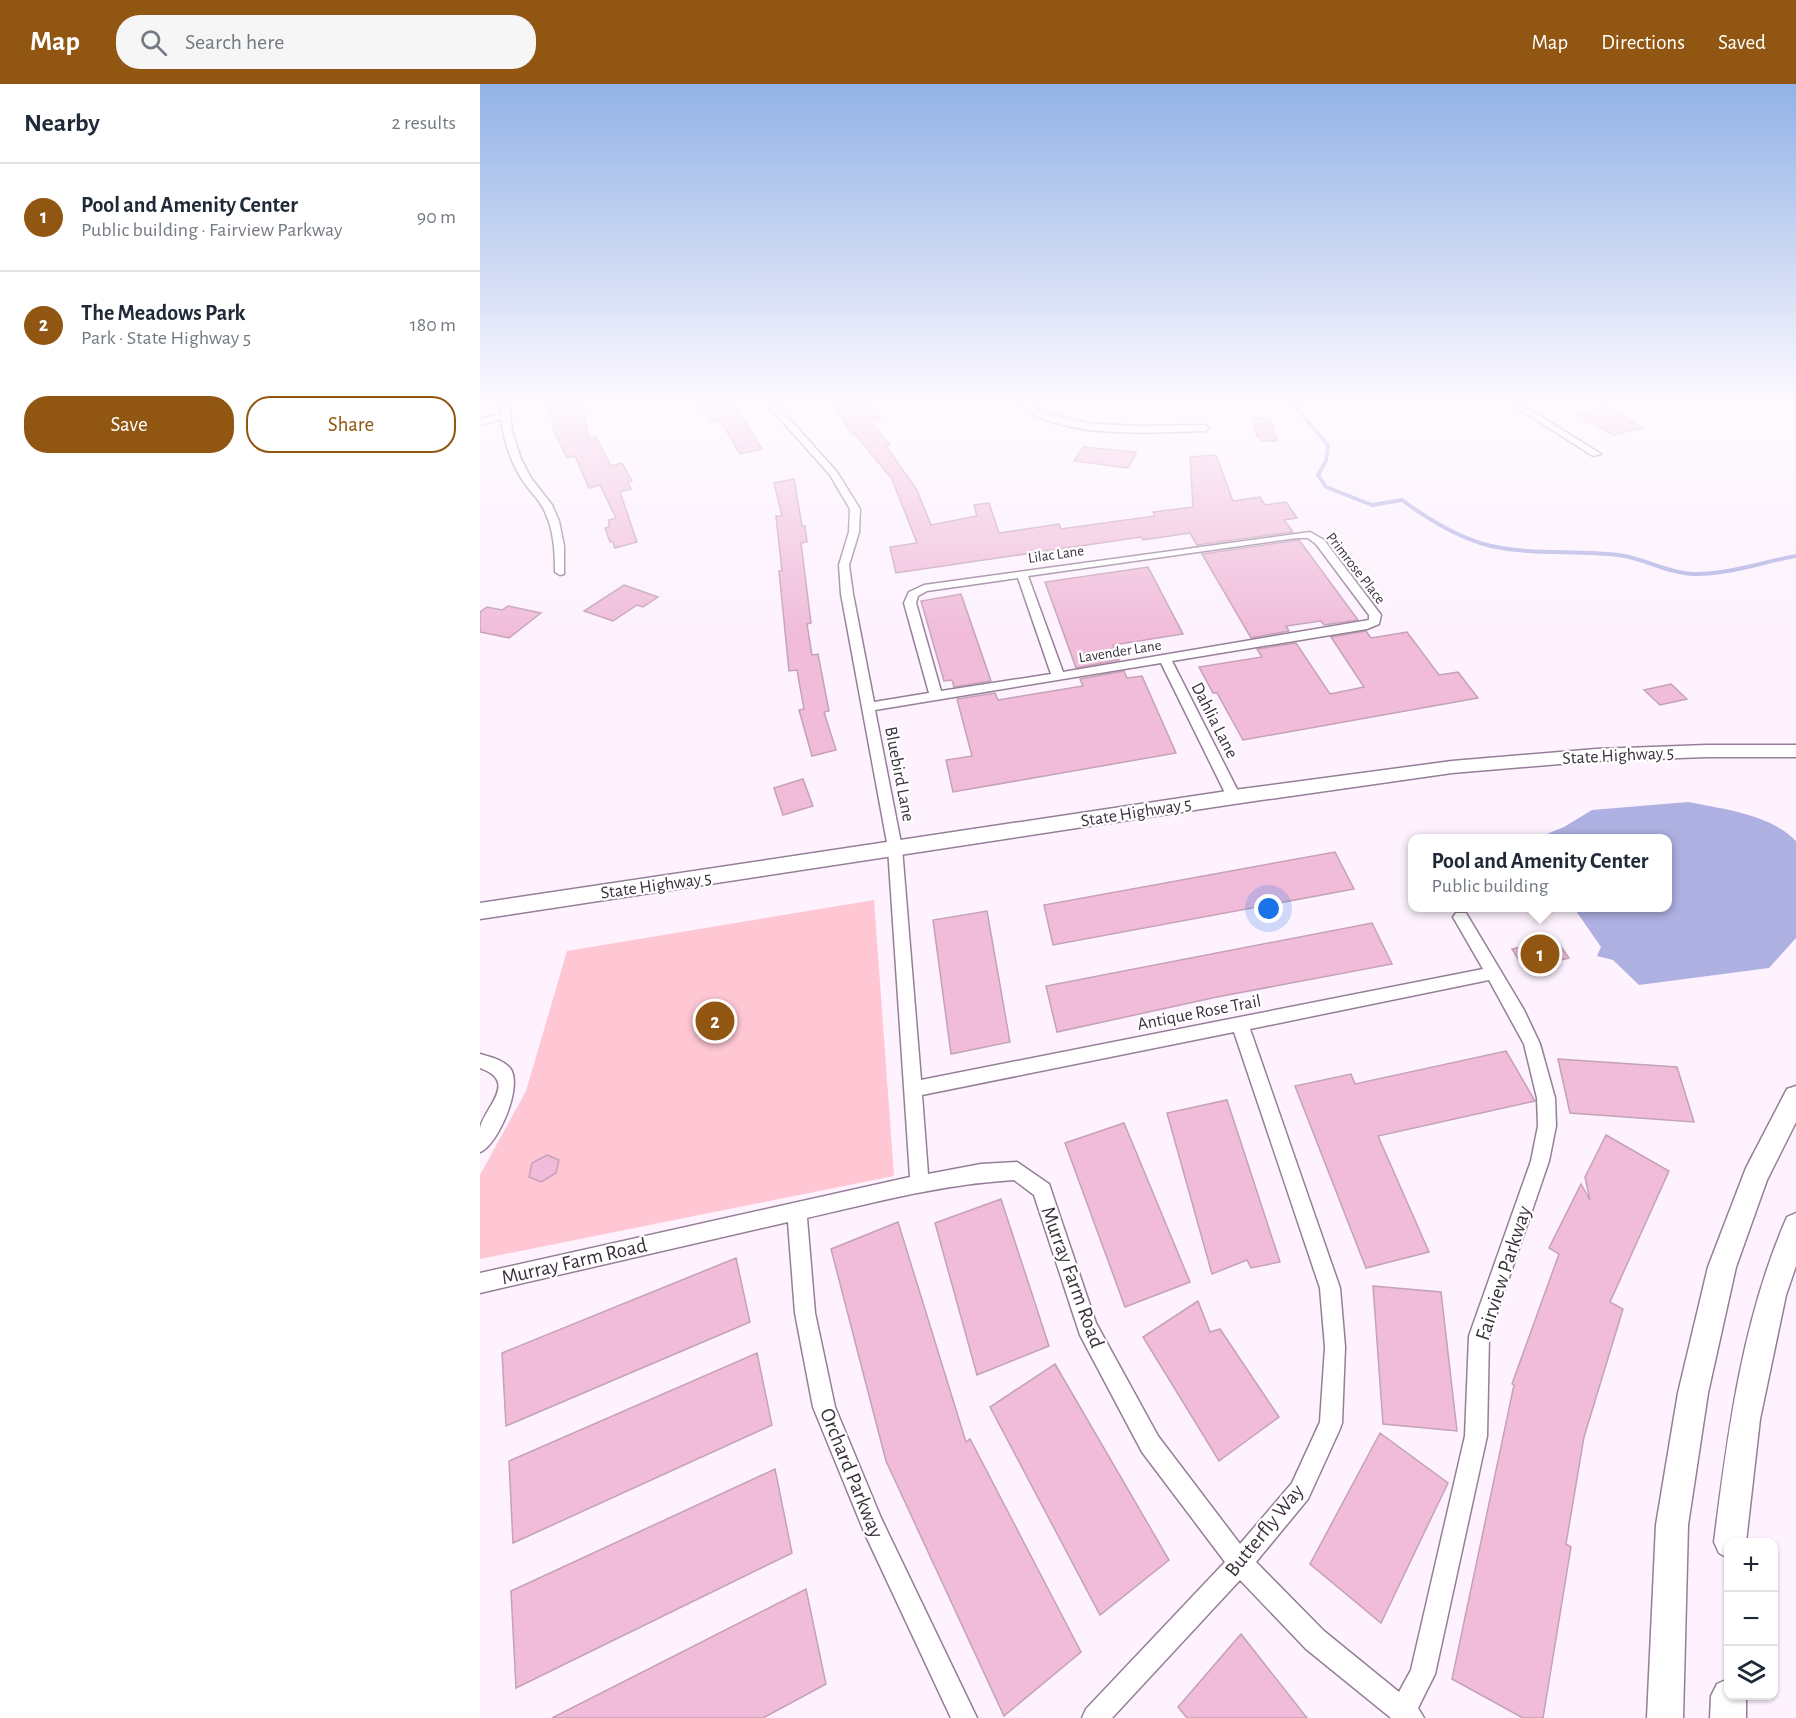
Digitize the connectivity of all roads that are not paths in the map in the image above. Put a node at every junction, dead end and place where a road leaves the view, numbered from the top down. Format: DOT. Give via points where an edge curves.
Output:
graph roads {
  1 [pos="527,480"];
  2 [pos="838,480"];
  3 [pos="1310,536"];
  4 [pos="560,572"];
  5 [pos="1022,574"];
  6 [pos="1375,622"];
  7 [pos="1165,659"];
  8 [pos="1058,676"];
  9 [pos="936,696"];
  10 [pos="868,707"];
  11 [pos="1796,751"];
  12 [pos="1234,797"];
  13 [pos="895,848"];
  14 [pos="480,911"];
  15 [pos="1461,917"];
  16 [pos="1493,973"];
  17 [pos="1240,1024"];
  18 [pos="480,1061"];
  19 [pos="913,1089"];
  20 [pos="1796,1097"];
  21 [pos="480,1144"];
  22 [pos="920,1184"];
  23 [pos="797,1211"];
  24 [pos="1796,1226"];
  25 [pos="480,1283"];
  26 [pos="1730,1538"];
  27 [pos="1240,1563"];
  28 [pos="1729,1700"];
  29 [pos="1406,1715"];
  30 [pos="964,1718"];
  31 [pos="1095,1718"];
  32 [pos="1665,1718"];
  33 [pos="1728,1718"];
  1 -- 4 [label="street" via="547,506 560,541"];
  2 -- 10 [label="street, Bluebird Lane" via="855,509 854,532 844,565"];
  3 -- 5 [label="street, Lilac Lane"];
  3 -- 6 [label="street, Primrose Place" via="1320,542 1375,615"];
  5 -- 8 [label="street"];
  5 -- 9 [label="street, Lilac Lane" via="924,588 913,594 910,603"];
  6 -- 7 [label="street, Lavender Lane"];
  7 -- 8 [label="street, Lavender Lane"];
  7 -- 12 [label="street, Dahlia Lane"];
  8 -- 9 [label="street, Lavender Lane"];
  9 -- 10 [label="street, Lavender Lane"];
  10 -- 13 [label="street, Bluebird Lane"];
  11 -- 12 [label="main road, State Highway 5" via="1707,751 1535,760 1452,767"];
  12 -- 13 [label="main road, State Highway 5"];
  13 -- 14 [label="main road, State Highway 5"];
  13 -- 19 [label="street, Bluebird Lane"];
  15 -- 16 [label="street, Fairview Parkway"];
  16 -- 17 [label="street, Antique Rose Trail"];
  16 -- 29 [label="street, Fairview Parkway" via="1532,1044 1546,1098 1547,1126 1540,1161 1479,1336 1476,1436 1423,1674"];
  17 -- 19 [label="street, Antique Rose Trail"];
  17 -- 27 [label="street, Butterfly Way" via="1330,1288 1335,1347 1331,1423 1300,1491"];
  18 -- 21 [label="street" via="495,1064 508,1080 506,1095"];
  19 -- 22 [label="street, Bluebird Lane"];
  20 -- 32 [label="main road" via="1755,1177 1722,1267 1693,1393 1672,1526"];
  22 -- 23 [label="street, Murray Farm Road"];
  22 -- 27 [label="street, Murray Farm Road" via="1017,1171 1042,1190 1087,1328 1150,1444"];
  23 -- 25 [label="street, Murray Farm Road"];
  23 -- 30 [label="street, Orchard Parkway" via="805,1313 824,1407 873,1527"];
  24 -- 26 [label="main road" via="1772,1295 1745,1419"];
  27 -- 29 [label="street, Murray Farm Road" via="1315,1640"];
  27 -- 31 [label="street, Butterfly Way"];
  28 -- 33 [label="main road"];
}
